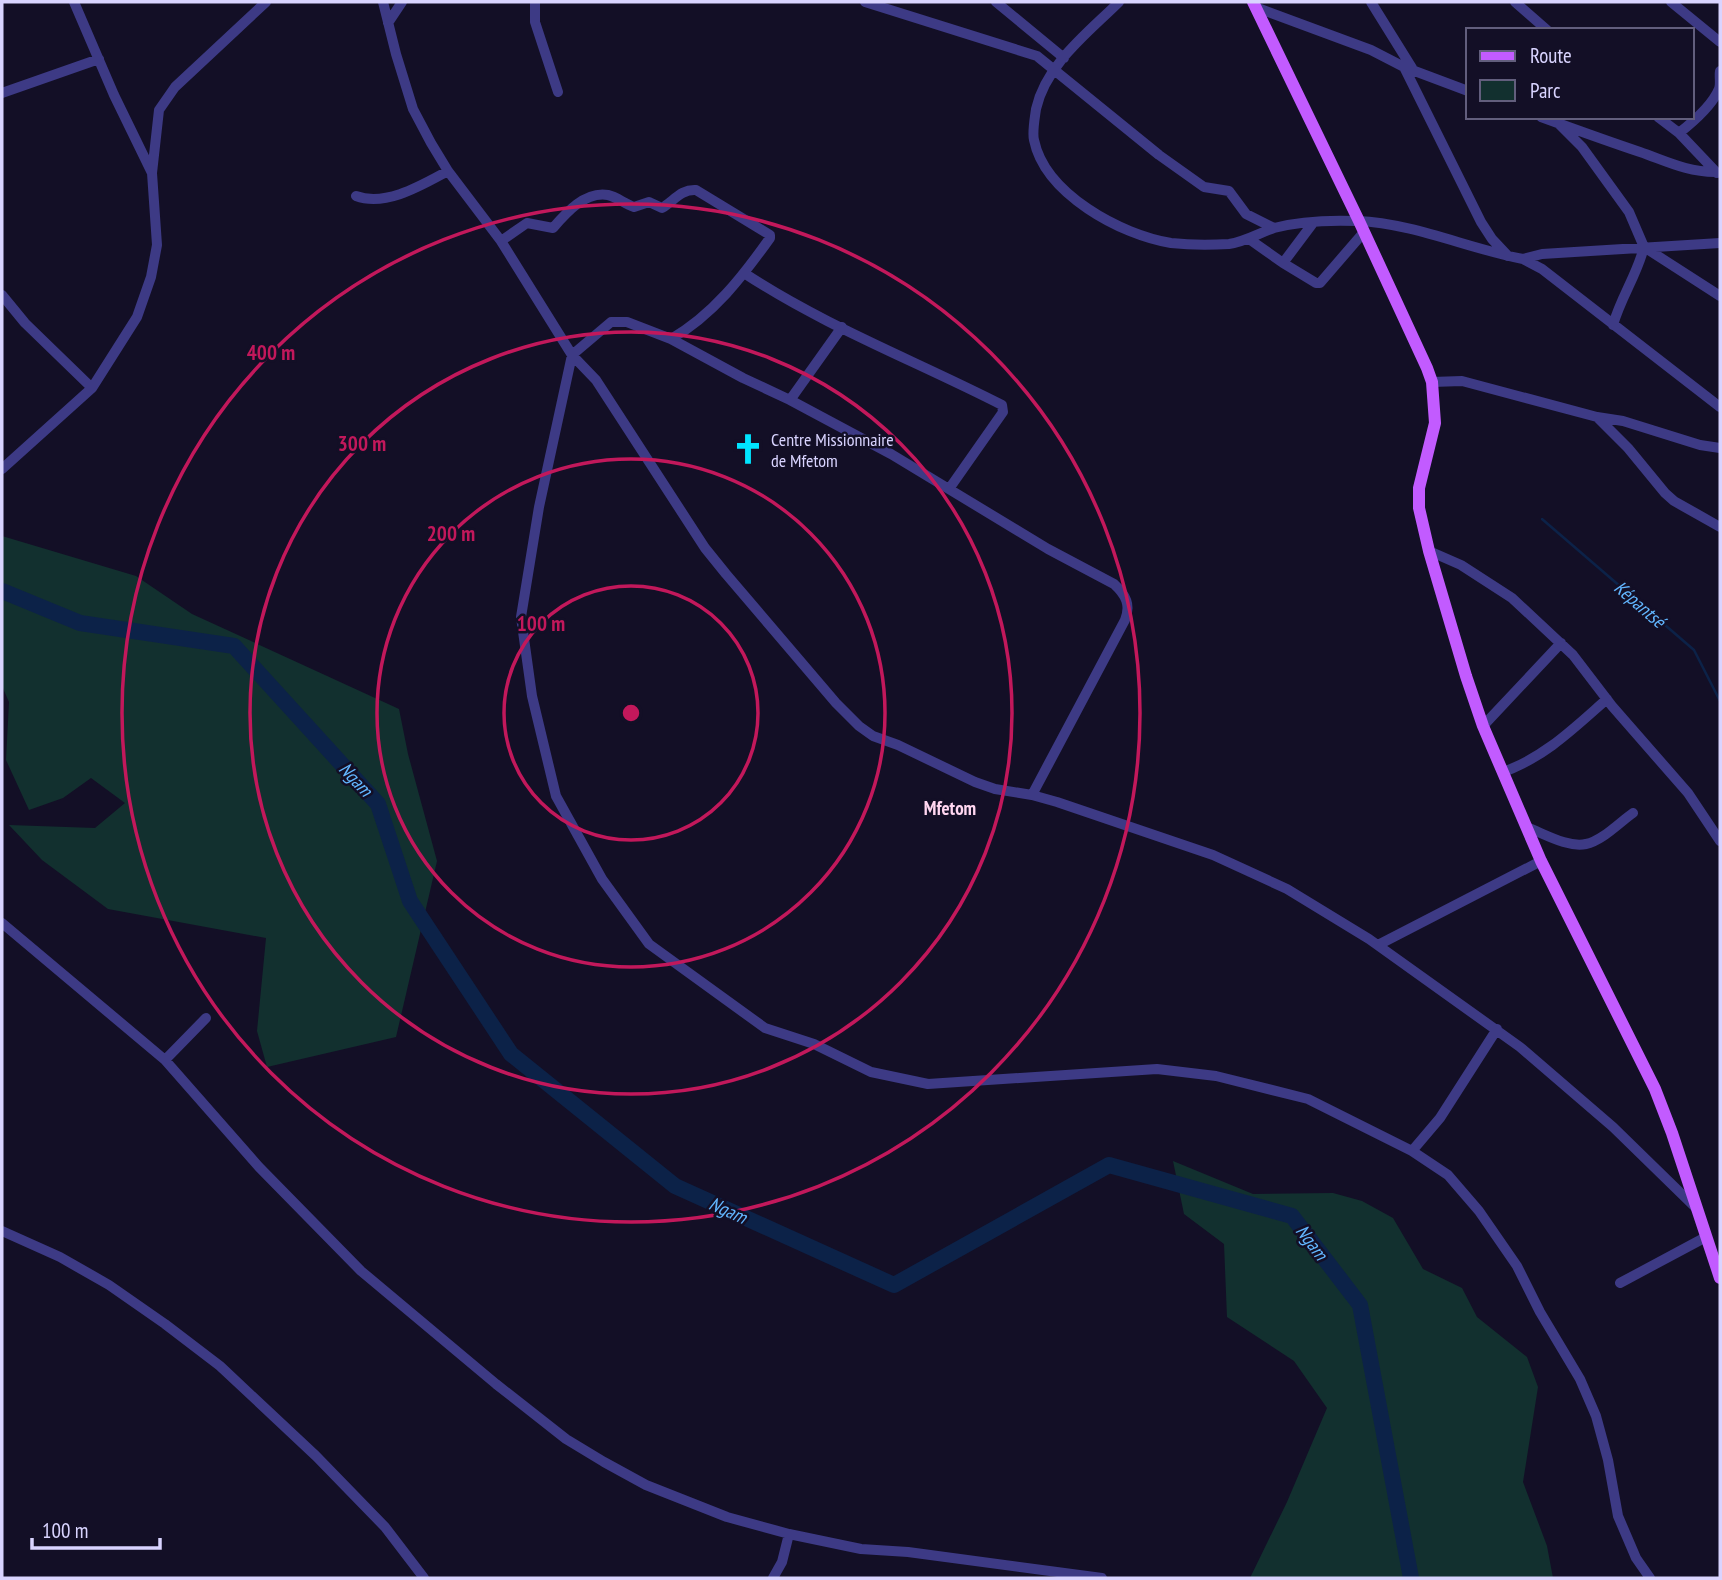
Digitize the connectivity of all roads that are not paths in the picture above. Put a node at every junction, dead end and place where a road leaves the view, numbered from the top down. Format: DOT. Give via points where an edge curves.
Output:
graph roads {
  1 [pos="74,2"];
  2 [pos="253,2"];
  3 [pos="266,2"];
  4 [pos="383,2"];
  5 [pos="403,2"];
  6 [pos="535,2"];
  7 [pos="864,2"];
  8 [pos="996,2"];
  9 [pos="1119,2"];
  10 [pos="1371,2"];
  11 [pos="1515,2"];
  12 [pos="1671,2"];
  13 [pos="1254,4"];
  14 [pos="253,14"];
  15 [pos="388,23"];
  16 [pos="1545,28"];
  17 [pos="1720,42"];
  18 [pos="1063,58"];
  19 [pos="99,59"];
  20 [pos="1408,68"];
  21 [pos="1053,70"];
  22 [pos="1720,71"];
  23 [pos="1466,90"];
  24 [pos="558,92"];
  25 [pos="2,93"];
  26 [pos="1547,119"];
  27 [pos="1661,119"];
  28 [pos="1558,123"];
  29 [pos="1679,133"];
  30 [pos="448,171"];
  31 [pos="152,173"];
  32 [pos="1717,173"];
  33 [pos="356,196"];
  34 [pos="1258,220"];
  35 [pos="1313,223"];
  36 [pos="1362,227"];
  37 [pos="1274,228"];
  38 [pos="1254,237"];
  39 [pos="501,241"];
  40 [pos="1720,243"];
  41 [pos="1644,247"];
  42 [pos="1508,256"];
  43 [pos="1523,259"];
  44 [pos="1283,263"];
  45 [pos="744,273"];
  46 [pos="2,295"];
  47 [pos="1720,296"];
  48 [pos="1613,325"];
  49 [pos="842,327"];
  50 [pos="671,339"];
  51 [pos="572,355"];
  52 [pos="1432,382"];
  53 [pos="92,388"];
  54 [pos="790,400"];
  55 [pos="1720,407"];
  56 [pos="1597,417"];
  57 [pos="1720,449"];
  58 [pos="2,469"];
  59 [pos="949,489"];
  60 [pos="1720,527"];
  61 [pos="1429,551"];
  62 [pos="1561,643"];
  63 [pos="1606,699"];
  64 [pos="1483,726"];
  65 [pos="1503,772"];
  66 [pos="1032,795"];
  67 [pos="1633,813"];
  68 [pos="1527,827"];
  69 [pos="1720,841"];
  70 [pos="1541,860"];
  71 [pos="2,923"];
  72 [pos="1378,945"];
  73 [pos="206,1018"];
  74 [pos="1497,1029"];
  75 [pos="165,1060"];
  76 [pos="1412,1151"];
  77 [pos="1698,1210"];
  78 [pos="2,1231"];
  79 [pos="1706,1237"];
  80 [pos="1720,1278"];
  81 [pos="1620,1283"];
  82 [pos="789,1534"];
  83 [pos="424,1578"];
  84 [pos="773,1578"];
  85 [pos="1102,1578"];
  86 [pos="1650,1578"];
  1 -- 19 [label="street"];
  2 -- 14 [label="street"];
  3 -- 14 [label="street"];
  4 -- 15 [label="street"];
  5 -- 15 [label="street"];
  6 -- 24 [label="street" via="535,22"];
  7 -- 21 [label="street" via="1037,56"];
  8 -- 18 [label="street"];
  9 -- 18 [label="street"];
  10 -- 20 [label="street"];
  11 -- 16 [label="street"];
  12 -- 17 [label="street"];
  13 -- 20 [label="street"];
  13 -- 36 [label="main road"];
  14 -- 31 [label="street" via="175,87 159,110"];
  15 -- 30 [label="street" via="413,109"];
  18 -- 21 [label="street"];
  19 -- 25 [label="street"];
  19 -- 31 [label="street"];
  20 -- 23 [label="street"];
  20 -- 42 [label="street" via="1481,222"];
  21 -- 34 [label="street" via="1158,155 1204,187 1228,191 1246,214"];
  21 -- 38 [label="street" via="1037,107 1033,139 1044,164 1086,210 1136,234 1172,243 1231,244"];
  22 -- 29 [label="street" via="1716,94"];
  26 -- 28 [label="street"];
  27 -- 29 [label="street"];
  28 -- 32 [label="street" via="1696,172"];
  28 -- 41 [label="street" via="1582,146 1629,212"];
  29 -- 32 [label="street"];
  30 -- 33 [label="street" via="381,199"];
  30 -- 39 [label="street"];
  31 -- 53 [label="street" via="157,245 151,276 137,317"];
  34 -- 37 [label="street"];
  34 -- 38 [label="street"];
  35 -- 36 [label="street"];
  35 -- 37 [label="street"];
  35 -- 44 [label="street"];
  36 -- 42 [label="street" via="1442,238"];
  36 -- 44 [label="street" via="1320,283"];
  36 -- 52 [label="main road"];
  37 -- 38 [label="street"];
  38 -- 44 [label="street"];
  39 -- 45 [label="street" via="527,223 553,228 569,211 593,197 610,196 634,207 649,202 662,208 682,193 696,190 770,235"];
  39 -- 51 [label="street"];
  40 -- 41 [label="street"];
  41 -- 43 [label="street"];
  41 -- 47 [label="street"];
  41 -- 48 [label="street"];
  42 -- 43 [label="street"];
  43 -- 48 [label="street"];
  45 -- 49 [label="street"];
  45 -- 50 [label="street" via="694,326"];
  46 -- 53 [label="street"];
  48 -- 55 [label="street"];
  49 -- 54 [label="street"];
  49 -- 59 [label="street" via="1002,405 1003,412"];
  50 -- 51 [label="street" via="627,322 611,322"];
  50 -- 54 [label="street"];
  51 -- 66 [label="street" via="596,380 705,548 859,726 975,782"];
  51 -- 76 [label="street" via="521,617 532,696 556,796 602,879 649,944 765,1028 814,1044 872,1072 928,1084 1157,1069 1216,1076 1308,1099"];
  52 -- 56 [label="street" via="1462,381"];
  52 -- 61 [label="main road" via="1435,423 1418,497"];
  53 -- 58 [label="street"];
  54 -- 59 [label="street"];
  56 -- 57 [label="street"];
  56 -- 60 [label="street" via="1665,493"];
  59 -- 66 [label="street" via="1114,584 1127,602 1125,620"];
  61 -- 62 [label="street" via="1461,565 1512,598"];
  61 -- 64 [label="main road"];
  62 -- 63 [label="street"];
  62 -- 64 [label="street"];
  63 -- 65 [label="street" via="1552,747"];
  63 -- 69 [label="street" via="1688,793"];
  64 -- 65 [label="main road"];
  65 -- 68 [label="main road"];
  66 -- 72 [label="street" via="1213,855 1287,889"];
  67 -- 68 [label="street" via="1583,845"];
  68 -- 70 [label="main road"];
  70 -- 72 [label="street"];
  70 -- 77 [label="main road" via="1655,1089"];
  71 -- 75 [label="street"];
  72 -- 74 [label="street"];
  73 -- 75 [label="street"];
  74 -- 76 [label="street" via="1440,1118"];
  74 -- 77 [label="street" via="1614,1127"];
  75 -- 82 [label="street" via="259,1167 361,1271 566,1439 646,1485 727,1517"];
  76 -- 86 [label="street" via="1448,1175 1479,1211 1517,1266 1580,1378 1596,1416 1618,1516"];
  77 -- 79 [label="main road"];
  78 -- 83 [label="street" via="109,1285 220,1366 385,1527"];
  79 -- 80 [label="main road"];
  79 -- 81 [label="street"];
  82 -- 84 [label="street"];
  82 -- 85 [label="street" via="861,1549"];
}
